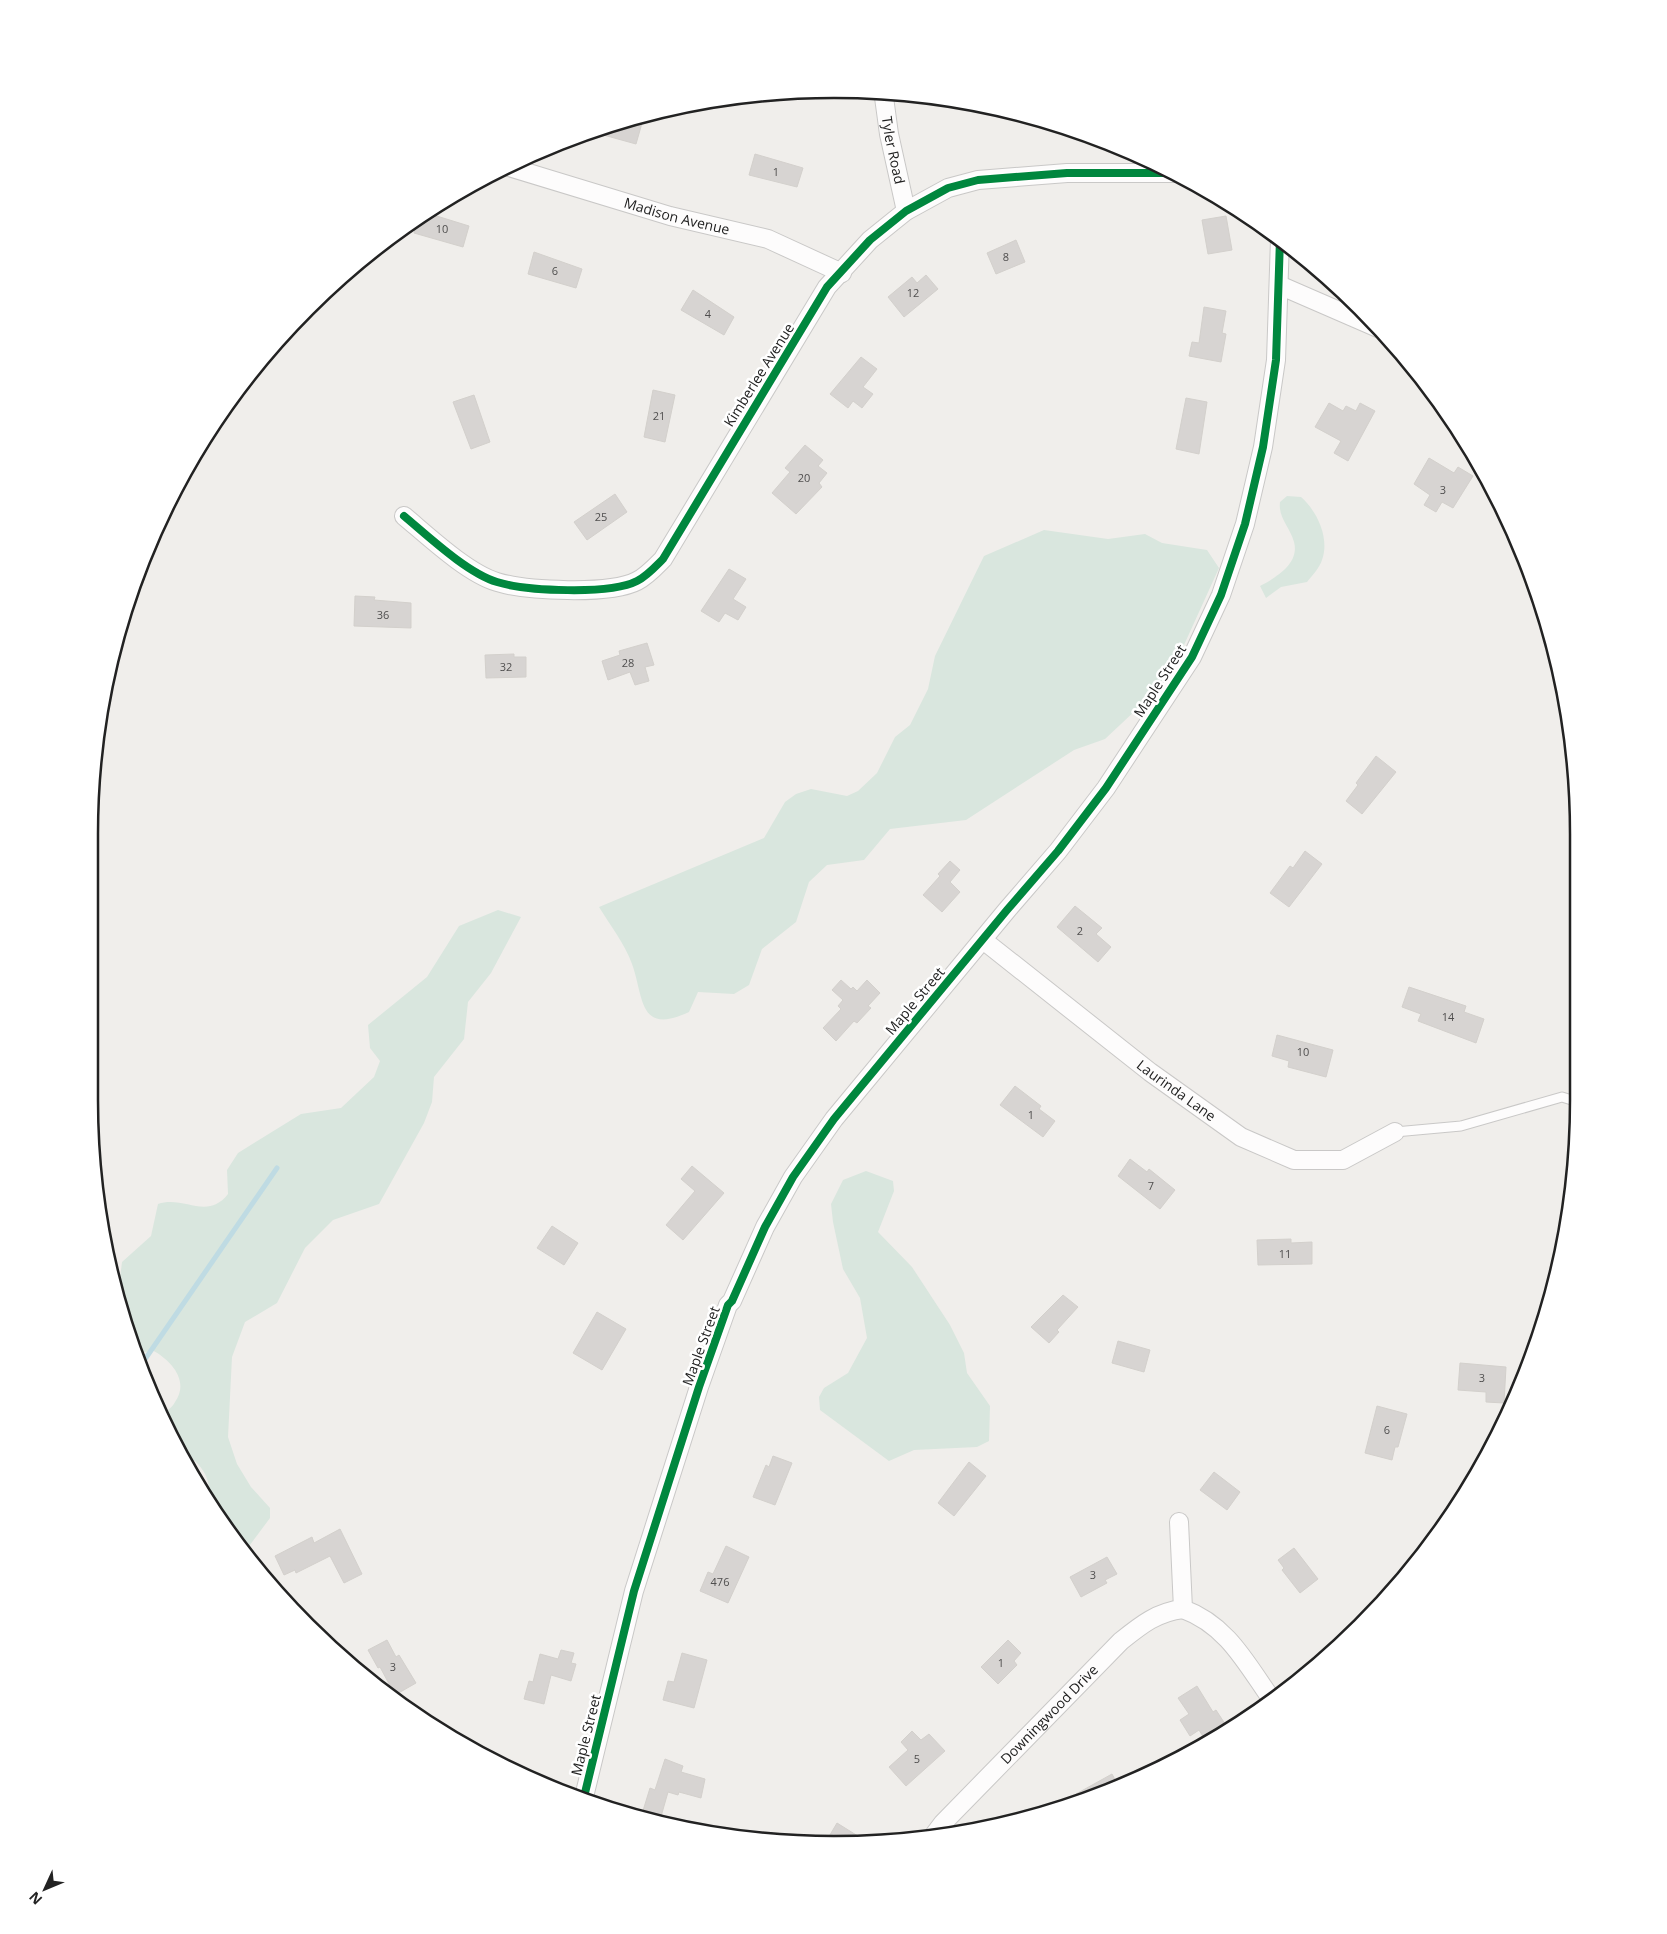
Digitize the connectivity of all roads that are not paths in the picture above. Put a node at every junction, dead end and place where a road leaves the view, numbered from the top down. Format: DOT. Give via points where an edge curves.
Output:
graph roads {
  1 [pos="884,99"];
  2 [pos="517,169"];
  3 [pos="1160,174"];
  4 [pos="906,210"];
  5 [pos="1280,248"];
  6 [pos="842,273"];
  7 [pos="1279,284"];
  8 [pos="1361,320"];
  9 [pos="404,516"];
  10 [pos="983,940"];
  11 [pos="1570,1100"];
  12 [pos="1394,1132"];
  13 [pos="1179,1522"];
  14 [pos="1183,1609"];
  15 [pos="1268,1694"];
  16 [pos="585,1792"];
  17 [pos="938,1829"];
  1 -- 4 [label="street, Tyler Road"];
  2 -- 6 [label="street, Madison Avenue" via="670,216 768,239"];
  3 -- 4 [label="street, Kimberlee Avenue" via="1066,172 978,180 948,188"];
  4 -- 6 [label="street, Kimberlee Avenue" via="870,240"];
  5 -- 7 [label="street, Maple Street"];
  6 -- 9 [label="street, Kimberlee Avenue" via="827,287 663,559 637,582 597,590 534,588 496,582 449,553"];
  7 -- 8 [label="street"];
  7 -- 10 [label="street, Maple Street" via="1276,360 1263,447 1245,524 1221,595 1192,656 1106,788"];
  10 -- 12 [label="street, Laurinda Lane" via="1150,1072 1241,1136 1294,1160 1343,1160"];
  10 -- 16 [label="street, Maple Street" via="834,1119 793,1177 728,1305 634,1591"];
  11 -- 12 [label="lane" via="1562,1097 1461,1126"];
  13 -- 14 [label="street"];
  14 -- 15 [label="street" via="1215,1626"];
  14 -- 17 [label="street, Downingwood Drive" via="1158,1615 1121,1642"];
}
